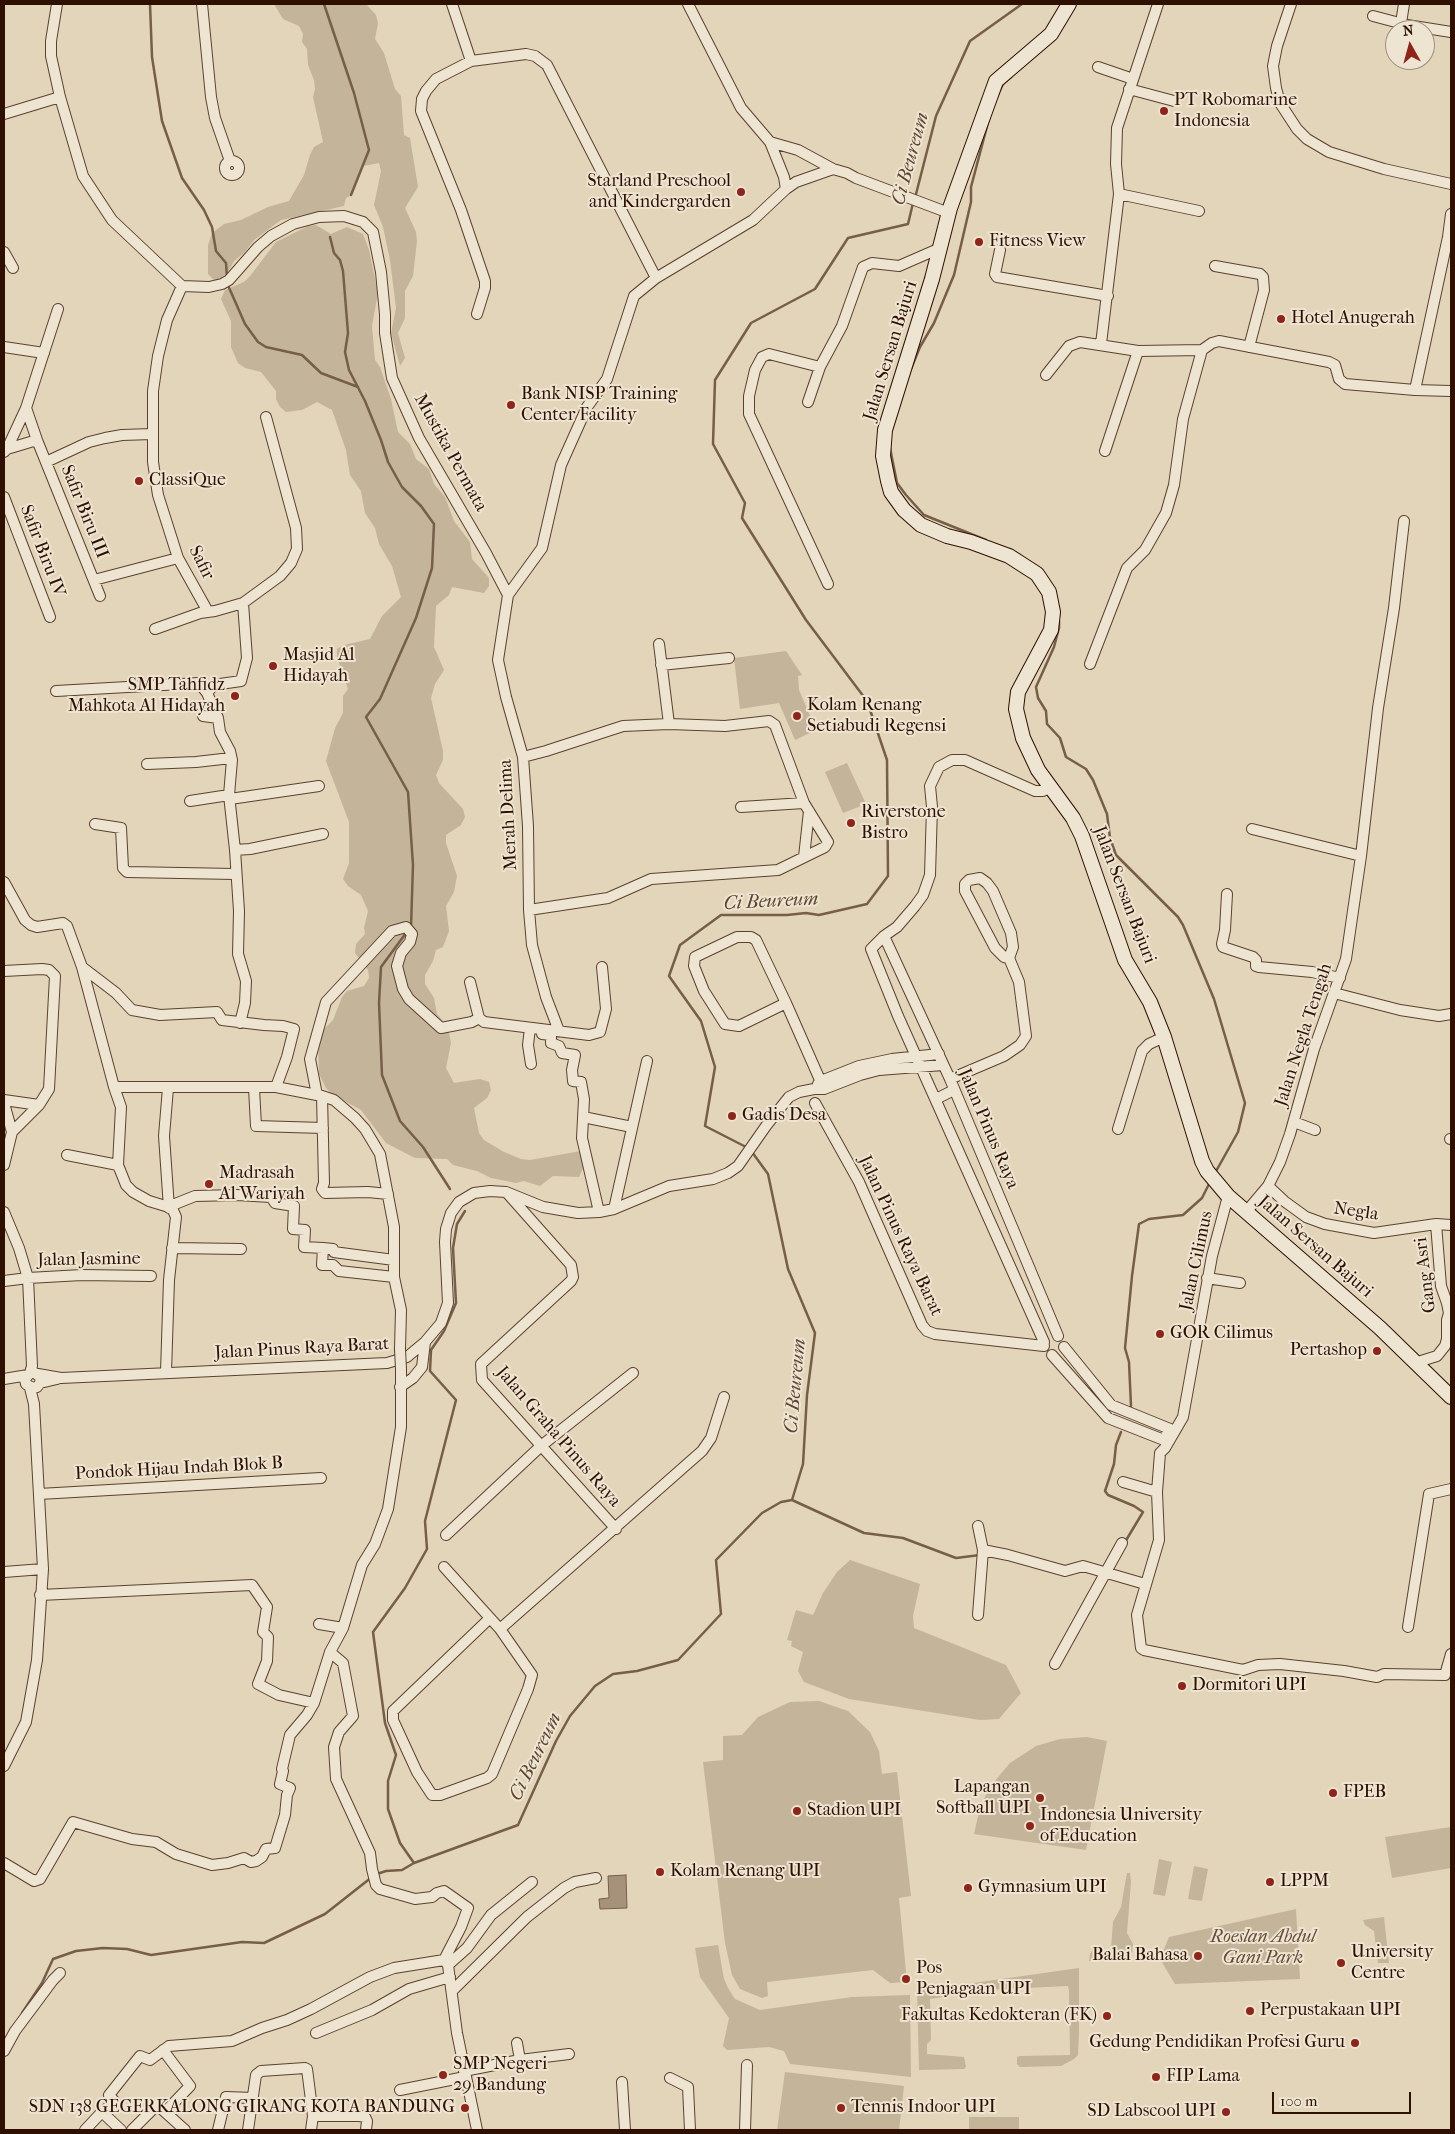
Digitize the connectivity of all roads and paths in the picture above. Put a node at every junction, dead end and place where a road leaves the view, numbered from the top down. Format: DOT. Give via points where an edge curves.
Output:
graph roads {
  1 [pos="57,4"];
  2 [pos="202,4"];
  3 [pos="452,4"];
  4 [pos="688,4"];
  5 [pos="1069,4"];
  6 [pos="1158,4"];
  7 [pos="1291,4"];
  8 [pos="1404,4"];
  9 [pos="1373,16"];
  10 [pos="1389,20"];
  11 [pos="1401,20"];
  12 [pos="1435,29"];
  13 [pos="1451,32"];
  14 [pos="471,60"];
  15 [pos="1098,67"];
  16 [pos="1131,84"];
  17 [pos="60,97"];
  18 [pos="1174,101"];
  19 [pos="4,114"];
  20 [pos="770,142"];
  21 [pos="230,161"];
  22 [pos="833,169"];
  23 [pos="1451,184"];
  24 [pos="786,189"];
  25 [pos="1119,194"];
  26 [pos="1199,210"];
  27 [pos="949,211"];
  28 [pos="1451,214"];
  29 [pos="938,249"];
  30 [pos="1000,250"];
  31 [pos="4,252"];
  32 [pos="1215,266"];
  33 [pos="12,268"];
  34 [pos="656,278"];
  35 [pos="182,286"];
  36 [pos="1108,296"];
  37 [pos="58,309"];
  38 [pos="477,314"];
  39 [pos="1101,344"];
  40 [pos="4,347"];
  41 [pos="1249,347"];
  42 [pos="1202,350"];
  43 [pos="1138,351"];
  44 [pos="44,353"];
  45 [pos="820,367"];
  46 [pos="1046,375"];
  47 [pos="1415,390"];
  48 [pos="1451,391"];
  49 [pos="808,402"];
  50 [pos="26,408"];
  51 [pos="266,417"];
  52 [pos="152,434"];
  53 [pos="37,440"];
  54 [pos="6,450"];
  55 [pos="1105,451"];
  56 [pos="46,462"];
  57 [pos="4,497"];
  58 [pos="1404,521"];
  59 [pos="178,558"];
  60 [pos="94,580"];
  61 [pos="828,584"];
  62 [pos="508,595"];
  63 [pos="100,596"];
  64 [pos="243,603"];
  65 [pos="208,610"];
  66 [pos="50,617"];
  67 [pos="155,629"];
  68 [pos="659,644"];
  69 [pos="729,658"];
  70 [pos="1090,664"];
  71 [pos="661,665"];
  72 [pos="56,691"];
  73 [pos="207,693"];
  74 [pos="203,716"];
  75 [pos="218,718"];
  76 [pos="669,724"];
  77 [pos="523,757"];
  78 [pos="231,758"];
  79 [pos="147,764"];
  80 [pos="319,786"];
  81 [pos="1050,788"];
  82 [pos="229,797"];
  83 [pos="190,801"];
  84 [pos="741,807"];
  85 [pos="806,807"];
  86 [pos="95,824"];
  87 [pos="1252,829"];
  88 [pos="323,834"];
  89 [pos="235,850"];
  90 [pos="1361,856"];
  91 [pos="804,858"];
  92 [pos="235,874"];
  93 [pos="4,882"];
  94 [pos="1227,894"];
  95 [pos="529,910"];
  96 [pos="884,936"];
  97 [pos="1009,958"];
  98 [pos="602,966"];
  99 [pos="82,967"];
  100 [pos="4,971"];
  101 [pos="1340,978"];
  102 [pos="470,982"];
  103 [pos="1334,993"];
  104 [pos="786,1003"];
  105 [pos="1451,1014"];
  106 [pos="479,1018"];
  107 [pos="240,1023"];
  108 [pos="529,1030"];
  109 [pos="559,1031"];
  110 [pos="1164,1037"];
  111 [pos="939,1054"];
  112 [pos="917,1057"];
  113 [pos="647,1061"];
  114 [pos="531,1064"];
  115 [pos="943,1065"];
  116 [pos="922,1067"];
  117 [pos="950,1079"];
  118 [pos="819,1086"];
  119 [pos="114,1087"];
  120 [pos="168,1088"];
  121 [pos="254,1088"];
  122 [pos="276,1088"];
  123 [pos="954,1090"];
  124 [pos="320,1095"];
  125 [pos="936,1099"];
  126 [pos="4,1102"];
  127 [pos="815,1103"];
  128 [pos="39,1105"];
  129 [pos="588,1118"];
  130 [pos="1294,1122"];
  131 [pos="632,1127"];
  132 [pos="323,1128"];
  133 [pos="1118,1129"];
  134 [pos="1315,1130"];
  135 [pos="12,1132"];
  136 [pos="67,1155"];
  137 [pos="118,1165"];
  138 [pos="4,1166"];
  139 [pos="1268,1186"];
  140 [pos="506,1192"];
  141 [pos="388,1194"];
  142 [pos="1228,1196"];
  143 [pos="1000,1197"];
  144 [pos="983,1205"];
  145 [pos="171,1208"];
  146 [pos="614,1209"];
  147 [pos="4,1212"];
  148 [pos="599,1212"];
  149 [pos="1246,1212"];
  150 [pos="1436,1224"];
  151 [pos="1451,1225"];
  152 [pos="1018,1240"];
  153 [pos="172,1248"];
  154 [pos="323,1248"];
  155 [pos="1002,1248"];
  156 [pos="241,1249"];
  157 [pos="394,1260"];
  158 [pos="151,1276"];
  159 [pos="394,1277"];
  160 [pos="28,1278"];
  161 [pos="1207,1278"];
  162 [pos="4,1281"];
  163 [pos="1240,1282"];
  164 [pos="1058,1336"];
  165 [pos="425,1342"];
  166 [pos="1044,1344"];
  167 [pos="1064,1347"];
  168 [pos="1052,1355"];
  169 [pos="1418,1366"];
  170 [pos="166,1372"];
  171 [pos="633,1373"];
  172 [pos="33,1378"];
  173 [pos="4,1380"];
  174 [pos="400,1387"];
  175 [pos="724,1397"];
  176 [pos="1451,1397"];
  177 [pos="541,1446"];
  178 [pos="321,1478"];
  179 [pos="1123,1482"];
  180 [pos="1451,1488"];
  181 [pos="1157,1492"];
  182 [pos="39,1494"];
  183 [pos="978,1526"];
  184 [pos="616,1529"];
  185 [pos="446,1536"];
  186 [pos="1122,1543"];
  187 [pos="982,1550"];
  188 [pos="444,1567"];
  189 [pos="42,1569"];
  190 [pos="4,1572"];
  191 [pos="1104,1573"];
  192 [pos="1145,1584"];
  193 [pos="40,1595"];
  194 [pos="978,1615"];
  195 [pos="1137,1615"];
  196 [pos="490,1618"];
  197 [pos="319,1624"];
  198 [pos="1408,1627"];
  199 [pos="343,1628"];
  200 [pos="500,1629"];
  201 [pos="1134,1645"];
  202 [pos="330,1652"];
  203 [pos="1451,1654"];
  204 [pos="1055,1664"];
  205 [pos="314,1703"];
  206 [pos="4,1766"];
  207 [pos="4,1863"];
  208 [pos="596,1878"];
  209 [pos="532,1882"];
  210 [pos="446,1962"];
  211 [pos="60,1973"];
  212 [pos="450,1977"];
  213 [pos="452,1991"];
  214 [pos="316,2033"];
  215 [pos="517,2043"];
  216 [pos="163,2050"];
  217 [pos="4,2051"];
  218 [pos="569,2054"];
  219 [pos="520,2060"];
  220 [pos="747,2065"];
  221 [pos="464,2074"];
  222 [pos="670,2078"];
  223 [pos="622,2082"];
  224 [pos="400,2090"];
  225 [pos="253,2098"];
  226 [pos="165,2112"];
  227 [pos="103,2113"];
  228 [pos="312,2116"];
  229 [pos="85,2130"];
  230 [pos="121,2130"];
  231 [pos="132,2130"];
  232 [pos="184,2130"];
  233 [pos="218,2130"];
  234 [pos="248,2130"];
  235 [pos="311,2130"];
  236 [pos="366,2130"];
  237 [pos="477,2130"];
  238 [pos="625,2130"];
  239 [pos="690,2130"];
  240 [pos="745,2130"];
  1 -- 17 [label="street" via="51,56"];
  2 -- 21 [label="street" via="211,97"];
  3 -- 14 [label="street"];
  4 -- 20 [label="street" via="741,108"];
  5 -- 27 [label="main road, Jalan Sersan Bajuri" via="1051,34 996,81"];
  6 -- 16 [label="street"];
  7 -- 23 [label="street" via="1276,46 1273,66 1280,103 1297,129 1328,152"];
  8 -- 11 [label="street"];
  9 -- 10 [label="street"];
  12 -- 13 [label="street"];
  14 -- 34 [label="street" via="526,54 547,65"];
  14 -- 38 [label="street" via="436,79 422,99 421,111 461,210 485,281"];
  15 -- 16 [label="street"];
  16 -- 18 [label="street"];
  16 -- 25 [label="street" via="1117,128"];
  17 -- 19 [label="street"];
  17 -- 35 [label="street" via="83,176 112,220"];
  20 -- 22 [label="street" via="798,150"];
  20 -- 24 [label="street"];
  22 -- 24 [label="street" via="796,182"];
  22 -- 27 [label="street" via="874,181"];
  24 -- 34 [label="street" via="753,220"];
  25 -- 26 [label="street"];
  25 -- 36 [label="street"];
  27 -- 29 [label="main road, Jalan Sersan Bajuri"];
  28 -- 47 [label="street"];
  29 -- 45 [label="street" via="899,266 872,263 862,267 842,326"];
  29 -- 81 [label="main road, Jalan Sersan Bajuri" via="932,279 885,430 883,456 888,481 891,492 904,510 921,525 1009,556 1037,574 1048,592 1053,612 1050,630 1018,692 1016,709 1024,738"];
  30 -- 36 [label="street" via="997,278"];
  31 -- 33 [label="street"];
  32 -- 41 [label="street" via="1263,277 1264,290"];
  34 -- 62 [label="street" via="631,301 607,379 587,407 561,465 542,548"];
  35 -- 52 [label="street, Safir" via="166,320 158,356"];
  35 -- 62 [label="street, Mustika Permata" via="222,284 271,236 293,224 319,217 344,216 363,222 373,232 382,272 385,333 392,378 419,438"];
  36 -- 39 [label="street"];
  37 -- 44 [label="street"];
  39 -- 43 [label="street"];
  39 -- 46 [label="street" via="1080,342 1069,346"];
  40 -- 44 [label="street"];
  41 -- 42 [label="street" via="1220,341"];
  41 -- 47 [label="street" via="1329,362 1335,365 1339,379 1345,384"];
  42 -- 43 [label="street"];
  42 -- 70 [label="street" via="1183,419 1174,484 1166,513 1146,550 1127,568"];
  43 -- 55 [label="street"];
  44 -- 50 [label="street"];
  45 -- 49 [label="street"];
  45 -- 61 [label="street" via="765,355 756,370 748,405 749,414"];
  47 -- 48 [label="street"];
  50 -- 53 [label="street, Safir Biru III"];
  50 -- 54 [label="street"];
  51 -- 64 [label="street" via="296,528 297,548 291,563 280,576"];
  52 -- 56 [label="street" via="122,435 89,442"];
  52 -- 59 [label="street, Safir" via="158,495"];
  53 -- 54 [label="street"];
  53 -- 56 [label="street, Safir Biru III"];
  56 -- 60 [label="street, Safir Biru III"];
  57 -- 66 [label="street, Safir Biru IV"];
  58 -- 90 [label="street, Jalan Negla Tengah"];
  59 -- 60 [label="street"];
  59 -- 65 [label="street, Safir"];
  60 -- 63 [label="street, Safir Biru III"];
  62 -- 77 [label="street, Merah Delima" via="498,660"];
  64 -- 65 [label="street"];
  64 -- 73 [label="street" via="247,658 241,681 220,684"];
  65 -- 67 [label="street"];
  68 -- 71 [label="street"];
  69 -- 71 [label="street"];
  71 -- 76 [label="street"];
  72 -- 73 [label="street" via="199,682"];
  73 -- 75 [label="street"];
  74 -- 75 [label="street"];
  75 -- 78 [label="street"];
  76 -- 77 [label="street" via="615,728"];
  76 -- 85 [label="street" via="725,726 772,722"];
  77 -- 95 [label="street, Merah Delima"];
  78 -- 79 [label="street"];
  78 -- 82 [label="street"];
  80 -- 82 [label="street"];
  81 -- 96 [label="street" via="1035,791 965,760 952,760 939,767 930,786 930,875 915,906 897,927"];
  81 -- 110 [label="main road, Jalan Sersan Bajuri" via="1078,826 1126,960 1150,1002"];
  82 -- 83 [label="street"];
  82 -- 89 [label="street"];
  84 -- 85 [label="street"];
  85 -- 91 [label="street"];
  85 -- 91 [label="street" via="827,844"];
  86 -- 92 [label="street" via="121,828 123,867 127,872"];
  87 -- 90 [label="street"];
  88 -- 89 [label="street"];
  89 -- 92 [label="street"];
  90 -- 101 [label="street, Jalan Negla Tengah" via="1346,960"];
  91 -- 95 [label="street" via="778,870 651,880 608,898"];
  92 -- 107 [label="street" via="239,911 238,954 246,981 246,1003"];
  93 -- 99 [label="street" via="31,925 63,923 67,926"];
  94 -- 101 [label="street" via="1224,946 1253,957 1259,968 1312,972"];
  95 -- 109 [label="street, Merah Delima" via="536,964"];
  96 -- 111 [label="street, Jalan Pinus Raya"];
  96 -- 112 [label="street, Jalan Pinus Raya" via="873,945 871,953"];
  97 -- 97 [label="street" via="995,948 964,891 969,880 980,878 993,891 1011,933 1013,947"];
  97 -- 117 [label="street" via="1018,982 1026,1040 1004,1056"];
  98 -- 109 [label="street" via="606,1009 600,1032 589,1035"];
  99 -- 107 [label="street" via="132,1010 160,1015 217,1012 222,1020"];
  99 -- 119 [label="street"];
  100 -- 128 [label="street" via="42,969 55,976 49,1089"];
  101 -- 103 [label="street, Jalan Negla Tengah"];
  102 -- 106 [label="street"];
  103 -- 105 [label="street" via="1400,1010 1439,1016"];
  103 -- 130 [label="street, Jalan Negla Tengah" via="1314,1049"];
  104 -- 104 [label="street" via="752,937 737,937 695,957 694,966 704,991 725,1024 739,1026"];
  104 -- 118 [label="street"];
  106 -- 108 [label="street" via="484,1022"];
  106 -- 124 [label="street" via="442,1028 409,999 402,988 397,966 410,942 409,931 392,931 326,1002 310,1059"];
  107 -- 122 [label="street" via="294,1029"];
  108 -- 109 [label="street"];
  108 -- 114 [label="street"];
  108 -- 148 [label="street" via="551,1035 550,1043 559,1046 562,1053 575,1054 573,1080 581,1082 584,1099 582,1138"];
  110 -- 133 [label="street" via="1148,1044 1142,1051"];
  110 -- 142 [label="main road, Jalan Sersan Bajuri" via="1202,1161"];
  111 -- 112 [label="street, Jalan Pinus Raya Barat"];
  111 -- 115 [label="street, Jalan Pinus Raya"];
  112 -- 116 [label="street, Jalan Pinus Raya"];
  112 -- 118 [label="street, Jalan Pinus Raya Barat" via="859,1066"];
  113 -- 131 [label="street"];
  115 -- 116 [label="street, Jalan Pinus Raya Barat"];
  115 -- 117 [label="street, Jalan Pinus Raya"];
  116 -- 118 [label="street, Jalan Pinus Raya Barat" via="880,1070"];
  116 -- 125 [label="street, Jalan Pinus Raya"];
  117 -- 123 [label="street, Jalan Pinus Raya"];
  118 -- 146 [label="street, Jalan Pinus Raya Barat" via="789,1097 738,1166 714,1178 669,1186"];
  119 -- 120 [label="street"];
  119 -- 137 [label="street" via="121,1107"];
  120 -- 121 [label="street"];
  120 -- 145 [label="street" via="164,1136"];
  121 -- 122 [label="street"];
  121 -- 132 [label="street" via="256,1126"];
  122 -- 124 [label="street"];
  123 -- 125 [label="street"];
  123 -- 143 [label="street, Jalan Pinus Raya"];
  124 -- 132 [label="street"];
  124 -- 141 [label="street" via="334,1100 365,1129 380,1154"];
  125 -- 144 [label="street, Jalan Pinus Raya"];
  126 -- 128 [label="street"];
  126 -- 135 [label="street"];
  127 -- 166 [label="street, Jalan Pinus Raya Barat" via="859,1182 927,1331"];
  128 -- 135 [label="street"];
  129 -- 131 [label="street"];
  130 -- 134 [label="street"];
  130 -- 139 [label="street, Jalan Negla Tengah"];
  131 -- 146 [label="street"];
  132 -- 141 [label="street" via="322,1190 325,1193"];
  135 -- 138 [label="street"];
  136 -- 137 [label="street"];
  137 -- 145 [label="street" via="126,1185 133,1192"];
  139 -- 149 [label="street, Jalan Negla Tengah"];
  139 -- 150 [label="street, Negla" via="1306,1217 1324,1224 1374,1233"];
  140 -- 148 [label="street, Jalan Pinus Raya Barat" via="555,1210"];
  140 -- 165 [label="street, Jalan Pinus Raya Barat" via="474,1193 459,1202 451,1213 445,1242 448,1303 442,1323"];
  140 -- 177 [label="street, Jalan Graha Pinus Raya" via="573,1270 571,1281 480,1366 482,1380"];
  141 -- 157 [label="street" via="394,1227"];
  142 -- 149 [label="main road, Jalan Sersan Bajuri"];
  142 -- 161 [label="street, Jalan Cilimus"];
  143 -- 144 [label="street"];
  143 -- 152 [label="street, Jalan Pinus Raya"];
  144 -- 155 [label="street, Jalan Pinus Raya"];
  145 -- 153 [label="street" via="176,1217"];
  145 -- 154 [label="street" via="195,1196 271,1197 275,1203 294,1206 292,1227 305,1230 304,1246"];
  146 -- 148 [label="street, Jalan Pinus Raya Barat"];
  147 -- 160 [label="street"];
  149 -- 169 [label="main road, Jalan Sersan Bajuri" via="1366,1316"];
  150 -- 151 [label="street, Negla"];
  150 -- 169 [label="street, Gang Asri" via="1441,1286 1449,1314 1447,1339 1437,1356 1421,1361"];
  152 -- 155 [label="street"];
  152 -- 164 [label="street, Jalan Pinus Raya"];
  153 -- 156 [label="street"];
  153 -- 170 [label="street"];
  154 -- 157 [label="street"];
  154 -- 159 [label="street" via="322,1264 333,1265 339,1271"];
  155 -- 166 [label="street, Jalan Pinus Raya"];
  157 -- 159 [label="street"];
  158 -- 160 [label="street, Jalan Jasmine"];
  159 -- 174 [label="street, bridge" via="401,1310"];
  160 -- 162 [label="street, Jalan Jasmine"];
  160 -- 172 [label="street"];
  161 -- 163 [label="street"];
  161 -- 181 [label="street, Jalan Cilimus" via="1183,1417 1160,1453"];
  164 -- 166 [label="street" via="1048,1337"];
  164 -- 167 [label="street, Jalan Pinus Raya"];
  165 -- 170 [label="street, Jalan Pinus Raya Barat" via="407,1357 387,1363"];
  165 -- 174 [label="street" via="422,1366"];
  166 -- 168 [label="street, Jalan Pinus Raya" via="1046,1352"];
  167 -- 168 [label="street" via="1060,1354"];
  167 -- 168 [label="street, Jalan Pinus Raya" via="1112,1405 1170,1429 1164,1440 1108,1418"];
  169 -- 176 [label="main road, Jalan Sersan Bajuri"];
  170 -- 172 [label="street, Jalan Pinus Raya Barat"];
  171 -- 177 [label="street"];
  172 -- 173 [label="street, Jalan Pinus Raya Barat"];
  172 -- 182 [label="street"];
  174 -- 199 [label="street" via="401,1427 388,1509 375,1544 362,1565"];
  175 -- 184 [label="street, Jalan Graha Pinus Raya" via="711,1438 702,1451"];
  177 -- 184 [label="street, Jalan Graha Pinus Raya"];
  177 -- 185 [label="street"];
  178 -- 182 [label="street, Pondok Hijau Indah Blok B"];
  179 -- 181 [label="street"];
  180 -- 198 [label="street" via="1429,1494"];
  181 -- 192 [label="street, Jalan Cilimus" via="1159,1542"];
  182 -- 189 [label="street"];
  183 -- 187 [label="street"];
  184 -- 200 [label="street, Jalan Graha Pinus Raya"];
  186 -- 191 [label="street"];
  187 -- 191 [label="street" via="1065,1571 1082,1566"];
  187 -- 194 [label="street"];
  188 -- 196 [label="street"];
  189 -- 190 [label="street"];
  189 -- 193 [label="street"];
  191 -- 192 [label="street"];
  191 -- 204 [label="street"];
  192 -- 195 [label="street, Jalan Cilimus"];
  193 -- 205 [label="street" via="252,1585 268,1607 263,1632 268,1637 267,1661 258,1684 279,1695"];
  193 -- 206 [label="street" via="37,1660 26,1722"];
  195 -- 201 [label="street"];
  195 -- 203 [label="street, Jalan Cilimus" via="1140,1647 1144,1650 1243,1670 1258,1665 1280,1664 1377,1677 1384,1674 1445,1676"];
  196 -- 200 [label="street"];
  196 -- 200 [label="street" via="393,1711 418,1772 432,1795 486,1778 496,1767 532,1675"];
  197 -- 199 [label="street"];
  199 -- 202 [label="street"];
  202 -- 205 [label="street"];
  202 -- 210 [label="street" via="343,1663 353,1716 339,1732 336,1741 333,1759 336,1779 370,1853 376,1886 415,1898 432,1898 444,1891 468,1908"];
  205 -- 207 [label="street" via="290,1735 280,1784 290,1788 276,1848 266,1849 256,1861 244,1858 212,1865 176,1854 156,1842 132,1839 74,1822 37,1881"];
  208 -- 213 [label="street" via="564,1888 527,1917"];
  209 -- 210 [label="street" via="490,1915 467,1948"];
  210 -- 212 [label="street"];
  210 -- 216 [label="street" via="394,1968 287,2020 232,2041 169,2046"];
  211 -- 217 [label="street" via="15,2031"];
  212 -- 213 [label="street"];
  212 -- 214 [label="street" via="409,1989 372,2010"];
  213 -- 221 [label="street"];
  215 -- 219 [label="street"];
  216 -- 226 [label="street" via="190,2086"];
  216 -- 227 [label="street" via="150,2060 139,2057 109,2095 115,2102"];
  218 -- 219 [label="street"];
  219 -- 221 [label="street"];
  220 -- 240 [label="street"];
  221 -- 224 [label="street"];
  221 -- 237 [label="street"];
  222 -- 239 [label="street" via="688,2087"];
  223 -- 238 [label="street"];
  225 -- 228 [label="street" via="259,2072 306,2068"];
  225 -- 233 [label="street" via="226,2097"];
  225 -- 234 [label="street"];
  226 -- 231 [label="street" via="157,2105"];
  226 -- 232 [label="street"];
  227 -- 229 [label="street"];
  227 -- 230 [label="street"];
  228 -- 235 [label="street"];
  228 -- 236 [label="street" via="364,2117"];
}
